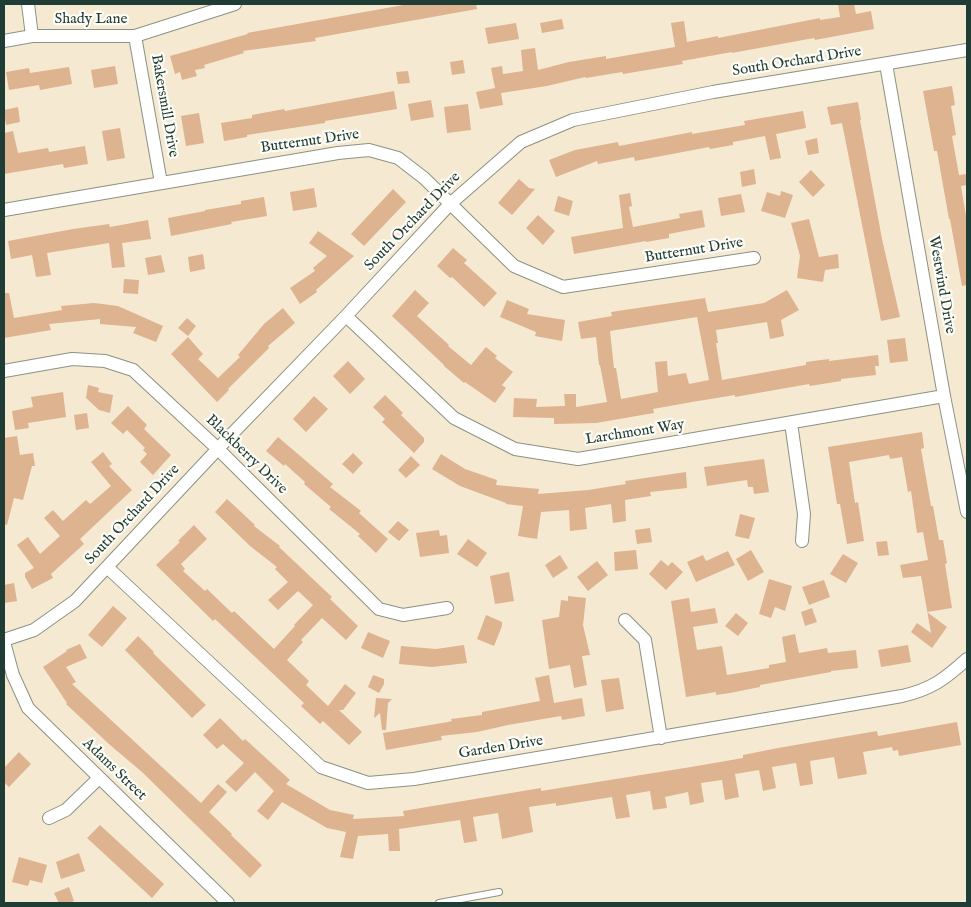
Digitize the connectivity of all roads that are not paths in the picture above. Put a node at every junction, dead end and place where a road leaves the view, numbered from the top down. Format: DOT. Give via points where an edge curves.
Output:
graph roads {
  1 [pos="28,4"];
  2 [pos="234,4"];
  3 [pos="32,36"];
  4 [pos="136,36"];
  5 [pos="4,40"];
  6 [pos="967,50"];
  7 [pos="886,64"];
  8 [pos="161,183"];
  9 [pos="450,204"];
  10 [pos="4,210"];
  11 [pos="754,258"];
  12 [pos="346,316"];
  13 [pos="4,371"];
  14 [pos="944,396"];
  15 [pos="791,423"];
  16 [pos="218,449"];
  17 [pos="967,512"];
  18 [pos="802,541"];
  19 [pos="107,567"];
  20 [pos="447,608"];
  21 [pos="625,620"];
  22 [pos="4,641"];
  23 [pos="967,659"];
  24 [pos="661,738"];
  25 [pos="98,778"];
  26 [pos="49,818"];
  27 [pos="499,892"];
  28 [pos="228,903"];
  29 [pos="439,903"];
  1 -- 3 [label="street"];
  2 -- 4 [label="street, Shady Lane"];
  3 -- 4 [label="street, Shady Lane"];
  3 -- 5 [label="street, Shady Lane"];
  4 -- 8 [label="street, Bakersmill Drive"];
  6 -- 7 [label="street, South Orchard Drive"];
  7 -- 9 [label="street, South Orchard Drive" via="713,92 573,120 521,142"];
  7 -- 14 [label="street, Westwind Drive"];
  8 -- 9 [label="street, Butternut Drive" via="369,150 398,158"];
  8 -- 10 [label="street, Butternut Drive"];
  9 -- 11 [label="street, Butternut Drive" via="514,266 563,287"];
  9 -- 12 [label="street, South Orchard Drive"];
  12 -- 15 [label="street, Larchmont Way" via="454,418 515,449 578,458"];
  12 -- 16 [label="street, South Orchard Drive"];
  13 -- 16 [label="street, Blackberry Drive" via="72,360 105,360 133,370"];
  14 -- 15 [label="street, Larchmont Way"];
  14 -- 17 [label="street, Westwind Drive"];
  15 -- 18 [label="street" via="804,514"];
  16 -- 19 [label="street, South Orchard Drive"];
  16 -- 20 [label="street, Blackberry Drive" via="380,608 404,615"];
  19 -- 22 [label="street, South Orchard Drive" via="75,601 34,630"];
  19 -- 24 [label="street, Garden Drive" via="320,768 368,783 414,779"];
  21 -- 24 [label="street" via="645,640"];
  22 -- 25 [label="street, Adams Street" via="13,675 28,708"];
  23 -- 24 [label="street, Garden Drive" via="944,680 921,692"];
  25 -- 26 [label="street" via="66,810"];
  25 -- 28 [label="street, Adams Street"];
  27 -- 29 [label="lane"];
}
